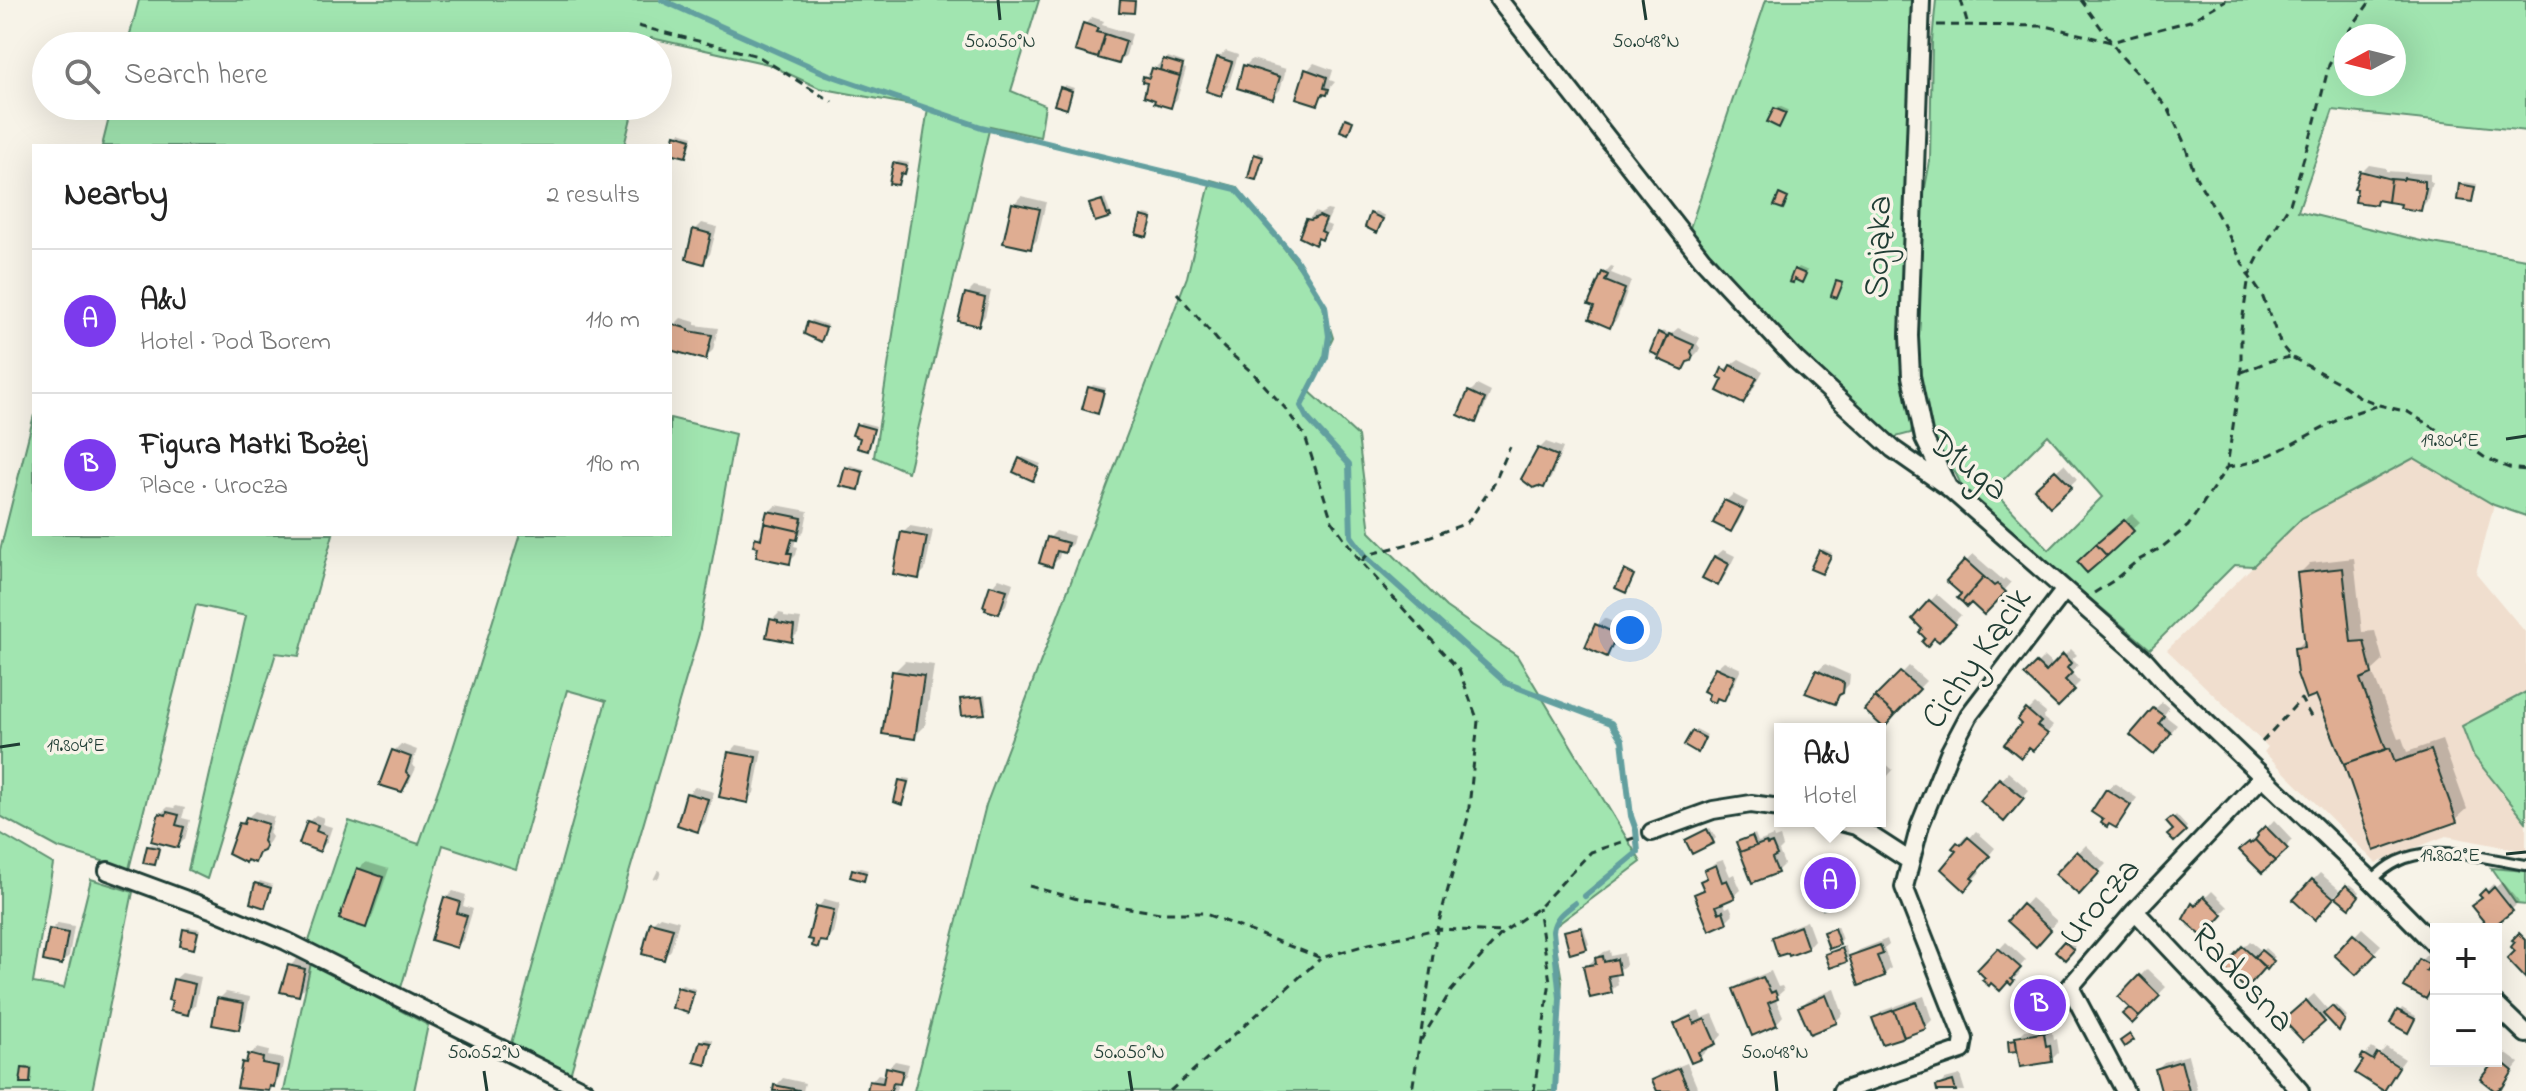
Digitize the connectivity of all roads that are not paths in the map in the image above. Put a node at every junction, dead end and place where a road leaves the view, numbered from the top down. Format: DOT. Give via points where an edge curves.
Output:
graph roads {
  1 [pos="1499,0"];
  2 [pos="1921,0"];
  3 [pos="1924,438"];
  4 [pos="1893,449"];
  5 [pos="1949,488"];
  6 [pos="2064,591"];
  7 [pos="2262,777"];
  8 [pos="1774,807"];
  9 [pos="1858,827"];
  10 [pos="1652,832"];
  11 [pos="1910,861"];
  12 [pos="2526,865"];
  13 [pos="108,871"];
  14 [pos="2372,881"];
  15 [pos="2135,911"];
  16 [pos="2430,940"];
  17 [pos="2502,1011"];
  18 [pos="2526,1034"];
  19 [pos="585,1091"];
  20 [pos="1842,1091"];
  21 [pos="2125,1091"];
  22 [pos="2300,1091"];
  1 -- 4 [label="street, Długa" via="1702,259 1795,359"];
  2 -- 3 [label="street, Sojąka" via="1926,23 1909,336"];
  3 -- 4 [label="street"];
  3 -- 5 [label="street, Sojąka"];
  4 -- 5 [label="street, Długa"];
  5 -- 6 [label="street, Długa"];
  6 -- 7 [label="street, Długa" via="2146,661"];
  6 -- 11 [label="street, Cichy Kącik" via="1969,715 1949,753"];
  7 -- 14 [label="street, Długa"];
  7 -- 15 [label="street, Urocza"];
  8 -- 10 [label="street" via="1751,804 1713,810"];
  9 -- 11 [label="street"];
  11 -- 20 [label="street, Cichy Kącik" via="1904,887 1964,1039 1962,1050"];
  12 -- 14 [label="lane" via="2440,851 2418,853 2383,868"];
  13 -- 19 [label="street" via="286,941"];
  14 -- 16 [label="street, Długa"];
  15 -- 21 [label="street, Urocza" via="2070,987"];
  15 -- 22 [label="street, Radosna"];
  17 -- 18 [label="street"];
}
